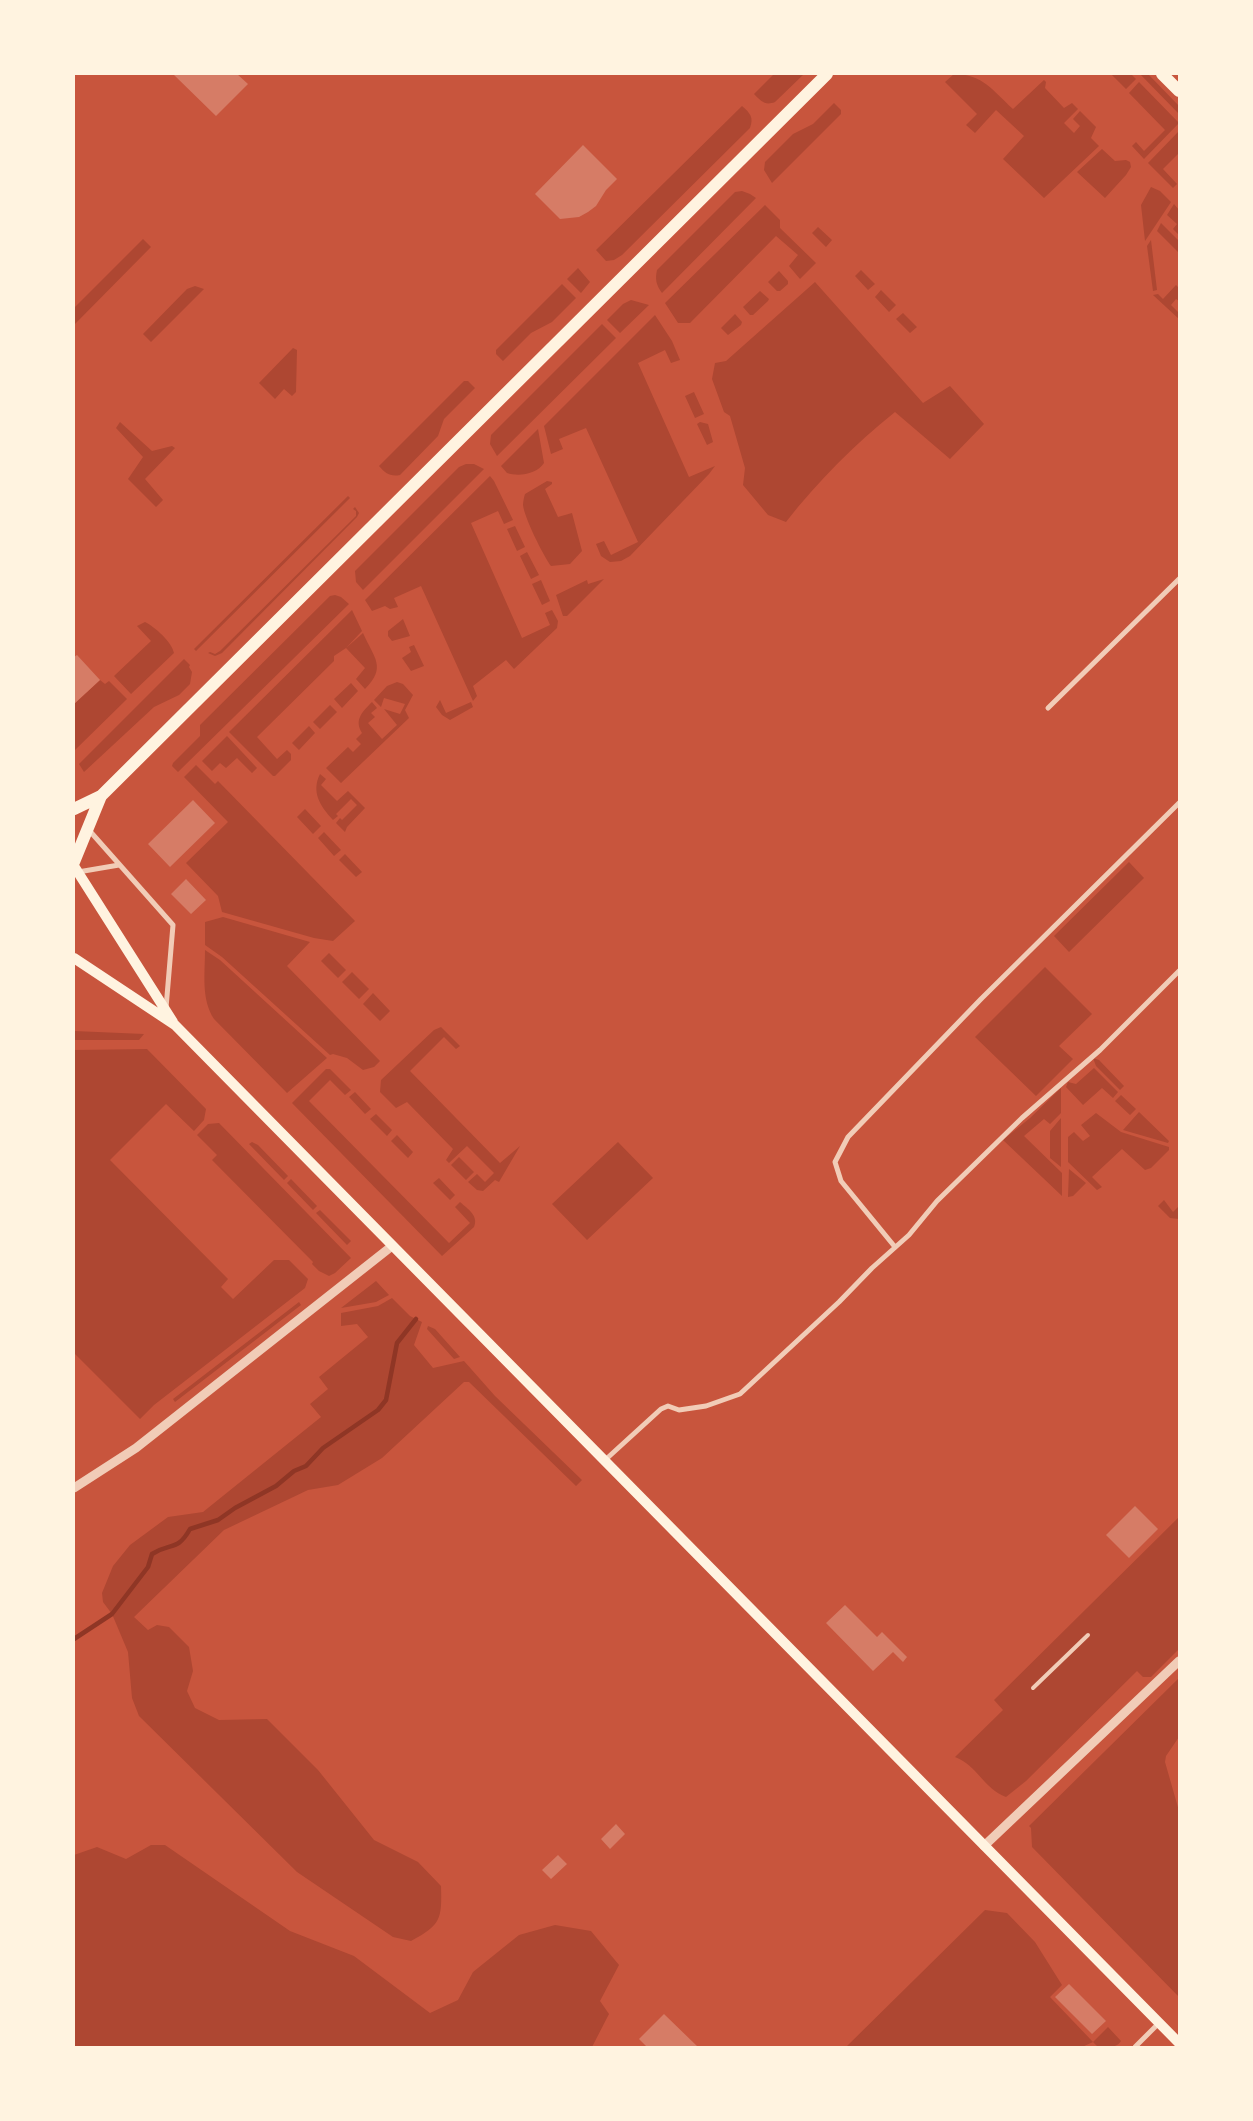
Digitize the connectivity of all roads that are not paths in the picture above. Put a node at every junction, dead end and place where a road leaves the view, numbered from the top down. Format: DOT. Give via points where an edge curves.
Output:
graph roads {
  1 [pos="827,74"];
  2 [pos="1162,74"];
  3 [pos="1179,91"];
  4 [pos="1179,579"];
  5 [pos="1048,708"];
  6 [pos="102,796"];
  7 [pos="1179,803"];
  8 [pos="74,809"];
  9 [pos="88,829"];
  10 [pos="119,865"];
  11 [pos="75,867"];
  12 [pos="74,958"];
  13 [pos="1179,971"];
  14 [pos="166,1011"];
  15 [pos="175,1025"];
  16 [pos="392,1246"];
  17 [pos="894,1247"];
  18 [pos="604,1461"];
  19 [pos="74,1488"];
  20 [pos="1088,1635"];
  21 [pos="1179,1661"];
  22 [pos="1033,1688"];
  23 [pos="984,1846"];
  24 [pos="1160,2023"];
  25 [pos="1179,2043"];
  26 [pos="1135,2047"];
  1 -- 6 [label="main road"];
  2 -- 3 [label="main road"];
  4 -- 5 [label="street"];
  6 -- 8 [label="main road"];
  6 -- 9 [label="main road"];
  7 -- 17 [label="street" via="974,1006 848,1137 835,1162 841,1182"];
  9 -- 10 [label="street"];
  9 -- 11 [label="main road"];
  10 -- 11 [label="street"];
  10 -- 14 [label="street" via="173,925"];
  11 -- 14 [label="main road"];
  12 -- 15 [label="main road"];
  13 -- 17 [label="street" via="1100,1050 1022,1118"];
  14 -- 15 [label="main road"];
  15 -- 16 [label="main road"];
  16 -- 18 [label="main road"];
  16 -- 19 [label="street" via="136,1448"];
  17 -- 18 [label="street" via="740,1394 706,1406 679,1410 668,1406"];
  18 -- 23 [label="main road"];
  20 -- 22 [label="lane"];
  21 -- 23 [label="street"];
  23 -- 24 [label="main road"];
  24 -- 25 [label="main road"];
  24 -- 26 [label="street"];
}
